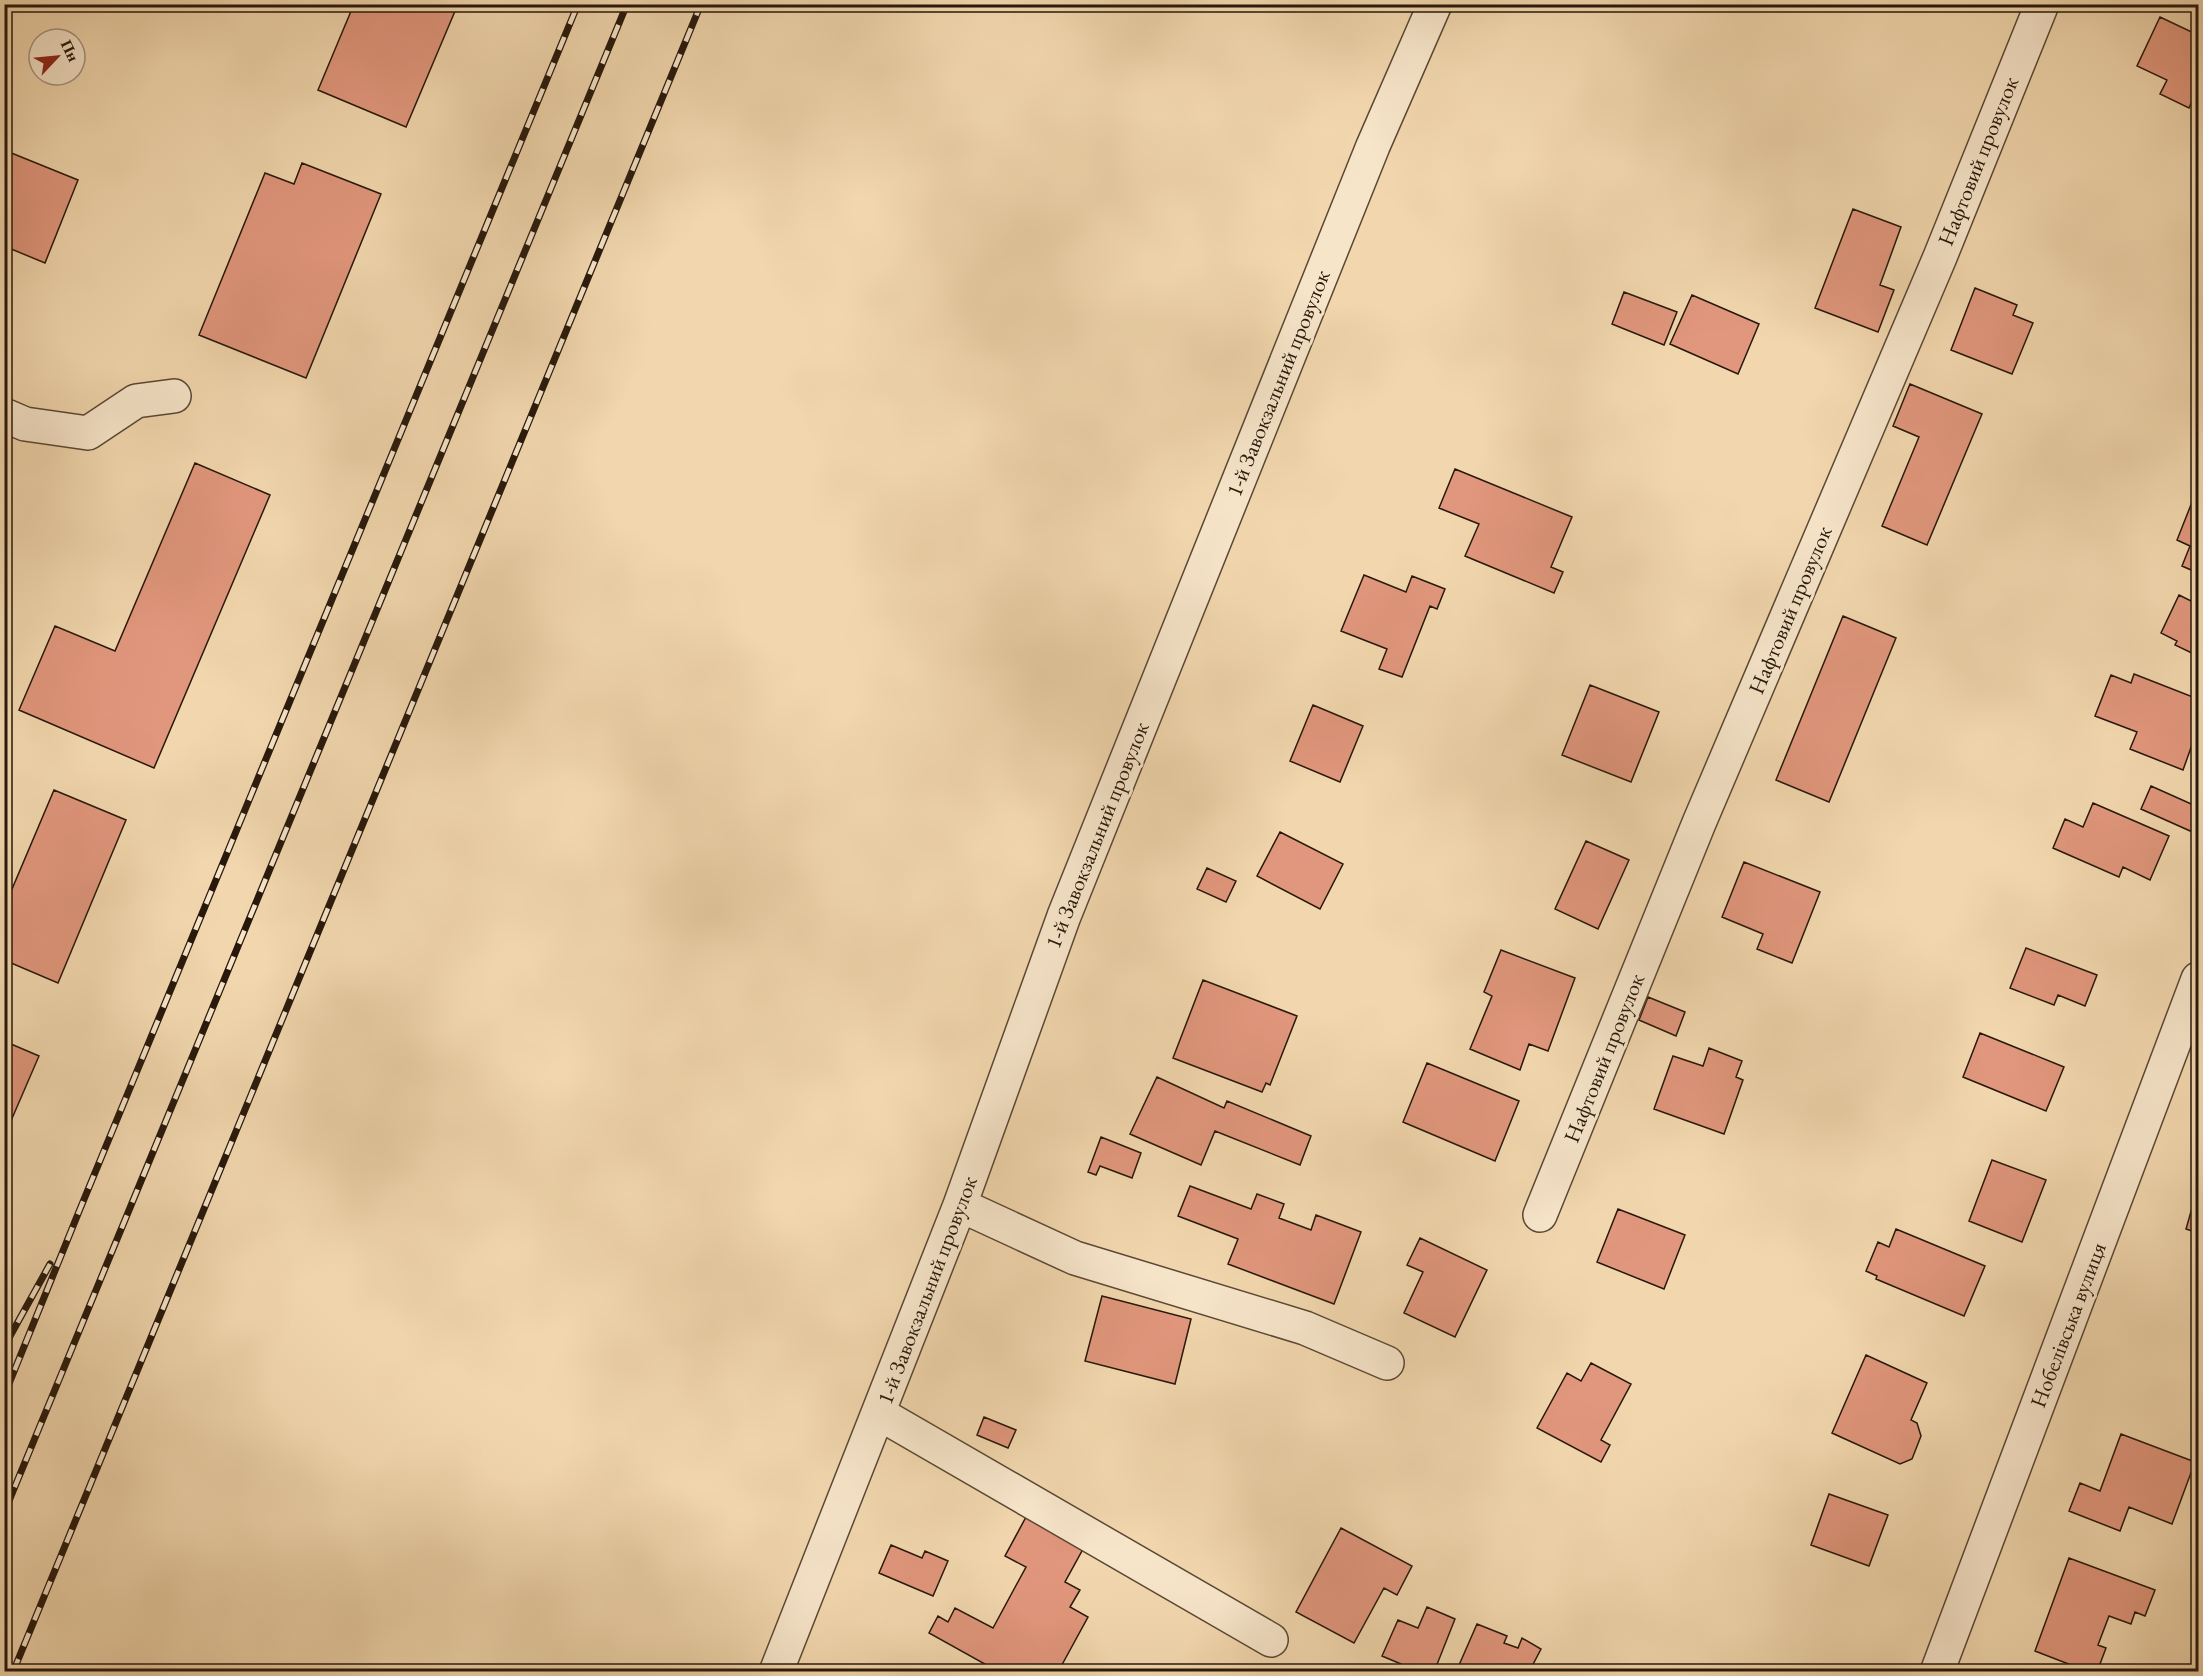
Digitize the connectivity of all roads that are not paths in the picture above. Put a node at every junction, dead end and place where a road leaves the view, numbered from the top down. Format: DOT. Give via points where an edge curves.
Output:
graph roads {
  1 [pos="1435,4"];
  2 [pos="2042,4"];
  3 [pos="174,396"];
  4 [pos="4,415"];
  5 [pos="2199,980"];
  6 [pos="960,1205"];
  7 [pos="1540,1215"];
  8 [pos="1387,1363"];
  9 [pos="879,1414"];
  10 [pos="1271,1640"];
  11 [pos="776,1671"];
  12 [pos="1937,1671"];
  1 -- 6 [label="street, 1-й Завокзальний провулок" via="1369,157 1064,916"];
  2 -- 7 [label="street, Нафтовий провулок"];
  3 -- 4 [label="street" via="135,401 88,433 25,424"];
  5 -- 12 [label="street, Нобелівська вулиця"];
  6 -- 8 [label="street" via="1075,1258 1305,1328"];
  6 -- 9 [label="street, 1-й Завокзальний провулок"];
  9 -- 10 [label="street"];
  9 -- 11 [label="street, 1-й Завокзальний провулок"];
}
